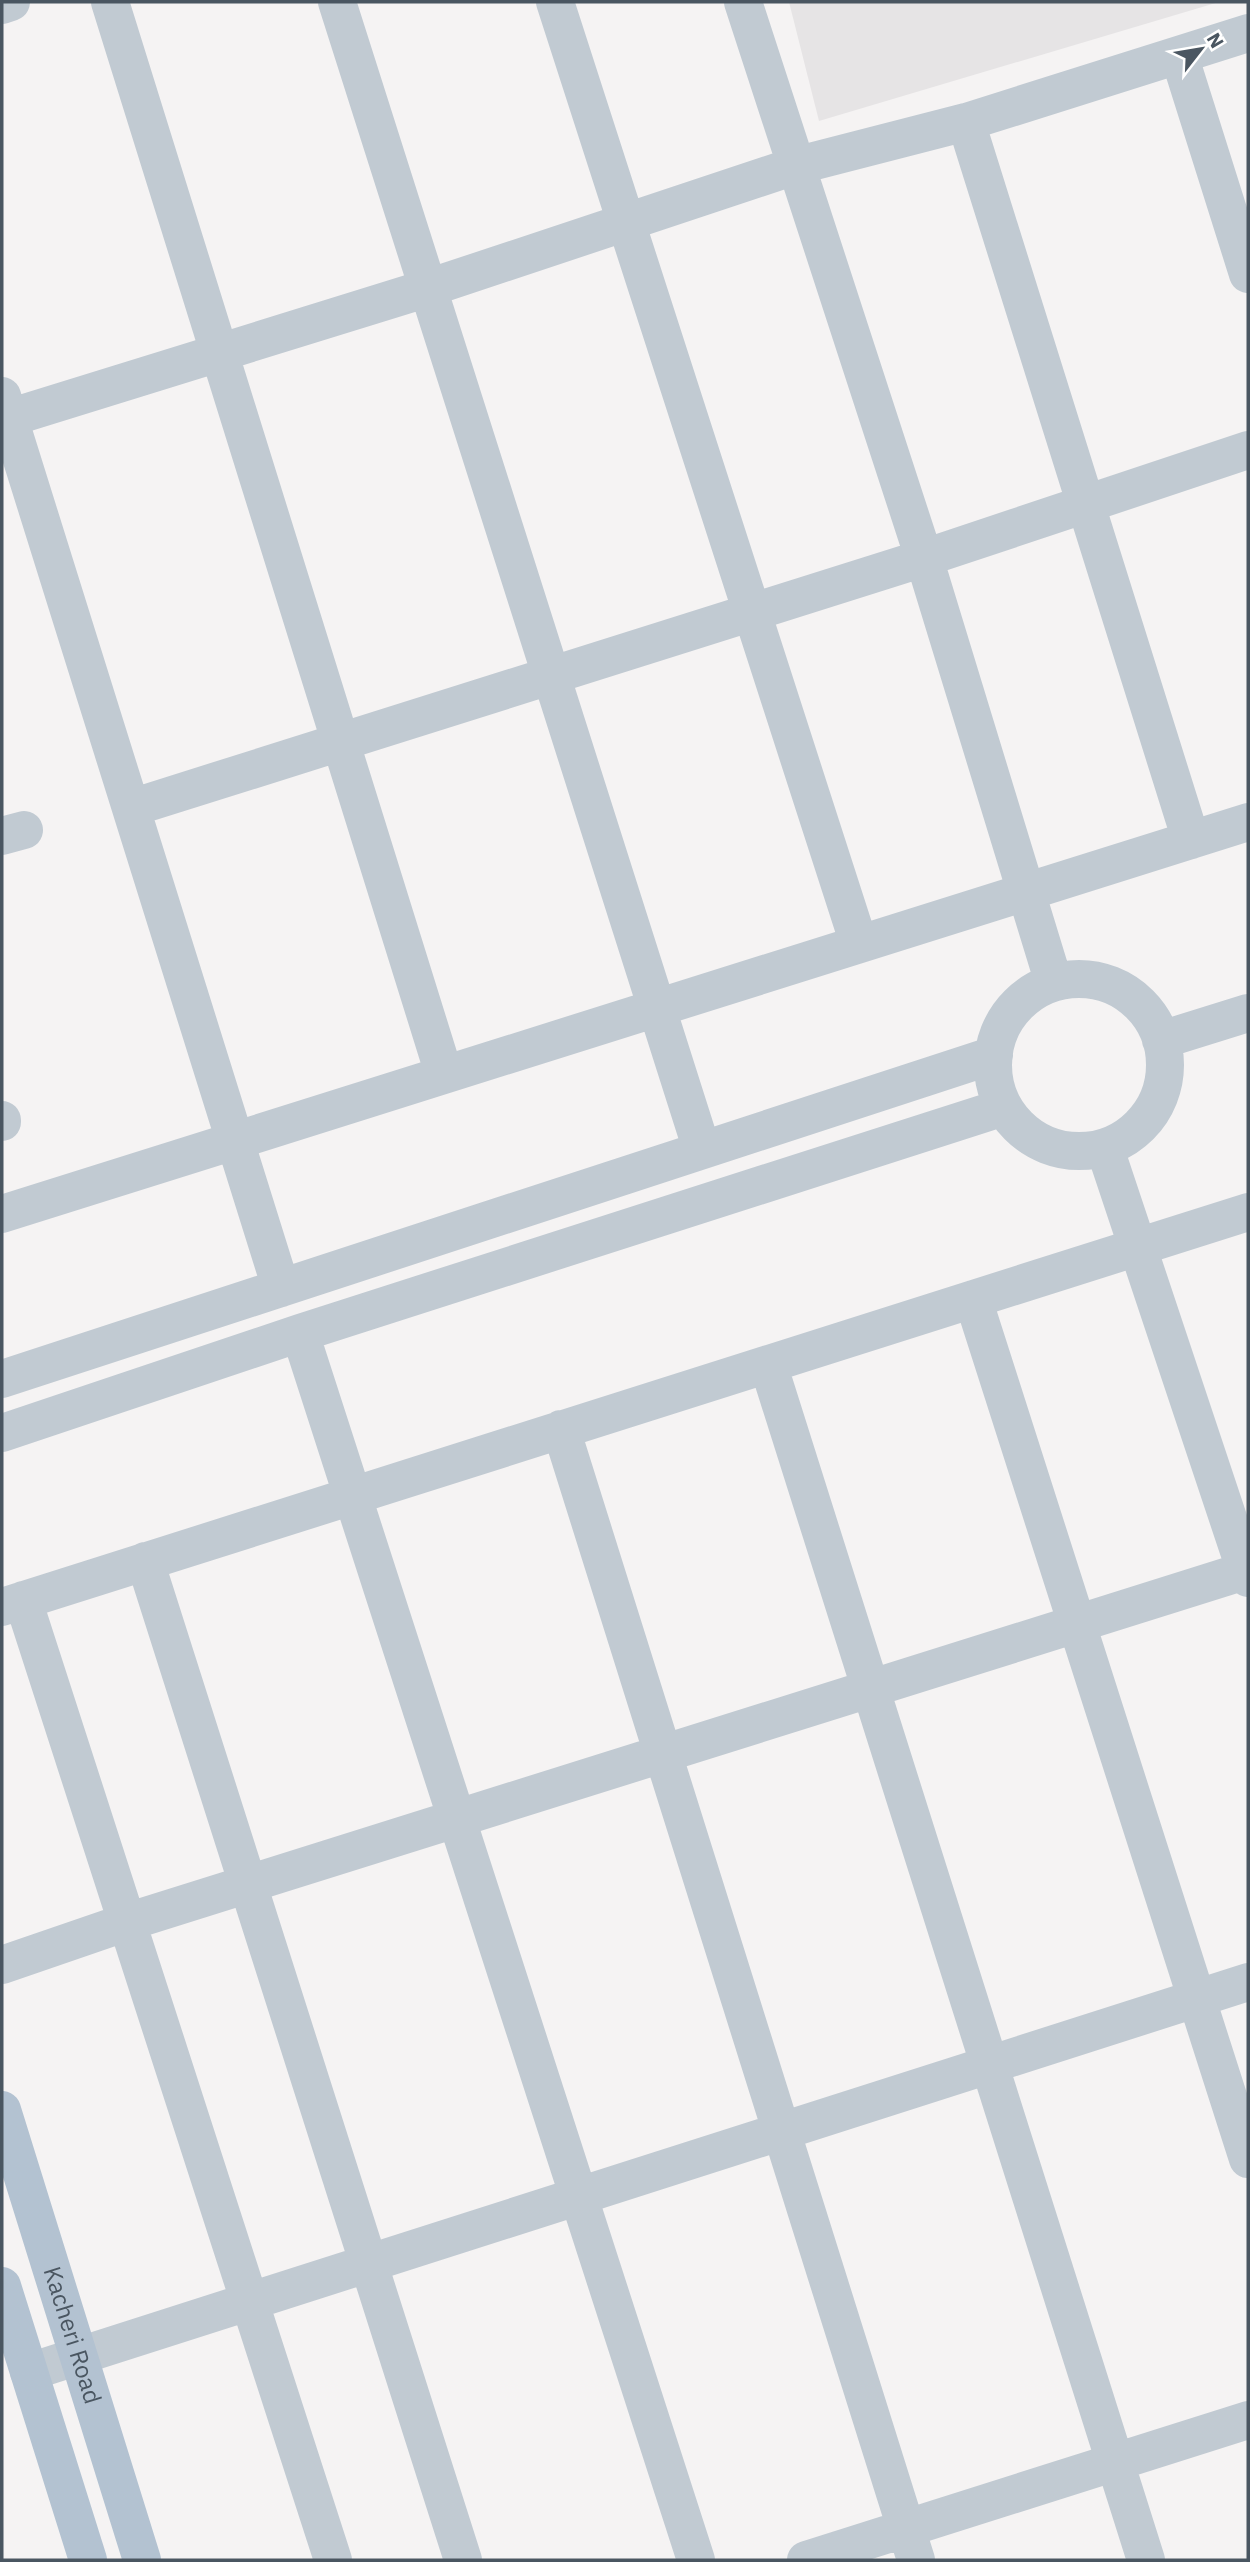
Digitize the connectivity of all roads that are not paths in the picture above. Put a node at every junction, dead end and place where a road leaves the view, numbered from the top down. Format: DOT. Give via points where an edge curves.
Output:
graph roads {
  1 [pos="11,2"];
  2 [pos="110,2"];
  3 [pos="337,2"];
  4 [pos="555,2"];
  5 [pos="743,2"];
  6 [pos="2,5"];
  7 [pos="1248,33"];
  8 [pos="1179,55"];
  9 [pos="965,122"];
  10 [pos="795,166"];
  11 [pos="626,222"];
  12 [pos="1248,274"];
  13 [pos="428,288"];
  14 [pos="219,352"];
  15 [pos="4,411"];
  16 [pos="1248,450"];
  17 [pos="1086,504"];
  18 [pos="924,558"];
  19 [pos="752,612"];
  20 [pos="551,676"];
  21 [pos="340,742"];
  22 [pos="131,808"];
  23 [pos="1248,822"];
  24 [pos="1191,839"];
  25 [pos="1024,891"];
  26 [pos="859,944"];
  27 [pos="1054,980"];
  28 [pos="657,1007"];
  29 [pos="1248,1013"];
  30 [pos="1161,1040"];
  31 [pos="994,1055"];
  32 [pos="444,1074"];
  33 [pos="1001,1108"];
  34 [pos="235,1140"];
  35 [pos="1104,1149"];
  36 [pos="702,1150"];
  37 [pos="1248,1212"];
  38 [pos="2,1214"];
  39 [pos="1136,1247"];
  40 [pos="281,1288"];
  41 [pos="973,1299"];
  42 [pos="300,1333"];
  43 [pos="768,1364"];
  44 [pos="2,1379"];
  45 [pos="561,1429"];
  46 [pos="2,1433"];
  47 [pos="353,1495"];
  48 [pos="145,1561"];
  49 [pos="1247,1573"];
  50 [pos="12,1604"];
  51 [pos="1077,1624"];
  52 [pos="870,1689"];
  53 [pos="663,1754"];
  54 [pos="457,1819"];
  55 [pos="248,1884"];
  56 [pos="127,1922"];
  57 [pos="2,1965"];
  58 [pos="1248,1982"];
  59 [pos="1197,1998"];
  60 [pos="990,2065"];
  61 [pos="2,2110"];
  62 [pos="782,2132"];
  63 [pos="1248,2160"];
  64 [pos="579,2197"];
  65 [pos="369,2265"];
  66 [pos="2,2286"];
  67 [pos="250,2303"];
  68 [pos="79,2356"];
  69 [pos="29,2372"];
  70 [pos="1248,2420"];
  71 [pos="1115,2462"];
  72 [pos="911,2544"];
  73 [pos="88,2560"];
  74 [pos="142,2560"];
  75 [pos="333,2560"];
  76 [pos="463,2560"];
  77 [pos="696,2560"];
  78 [pos="806,2560"];
  79 [pos="1146,2560"];
  1 -- 6 [label="street"];
  2 -- 14 [label="street"];
  3 -- 13 [label="street"];
  4 -- 11 [label="street"];
  5 -- 10 [label="street"];
  7 -- 8 [label="street"];
  8 -- 9 [label="street"];
  8 -- 12 [label="street"];
  9 -- 10 [label="street"];
  9 -- 17 [label="street"];
  10 -- 11 [label="street"];
  10 -- 18 [label="street"];
  11 -- 13 [label="street"];
  11 -- 19 [label="street"];
  13 -- 14 [label="street"];
  13 -- 20 [label="street"];
  14 -- 15 [label="street"];
  14 -- 21 [label="street"];
  15 -- 22 [label="street"];
  16 -- 17 [label="street"];
  17 -- 18 [label="street"];
  17 -- 24 [label="street"];
  18 -- 19 [label="street"];
  18 -- 25 [label="street"];
  19 -- 20 [label="street"];
  19 -- 26 [label="street"];
  20 -- 21 [label="street"];
  20 -- 28 [label="street"];
  21 -- 22 [label="street"];
  21 -- 32 [label="street"];
  22 -- 34 [label="street"];
  23 -- 24 [label="street"];
  24 -- 25 [label="street"];
  25 -- 26 [label="street"];
  25 -- 27 [label="street"];
  26 -- 28 [label="street"];
  27 -- 30 [label="street" via="1106,983 1131,996 1150,1015"];
  27 -- 31 [label="street" via="1028,995 1009,1014"];
  28 -- 32 [label="street"];
  28 -- 36 [label="street"];
  29 -- 30 [label="street"];
  30 -- 35 [label="street" via="1166,1067 1160,1096 1144,1122"];
  31 -- 33 [label="street"];
  31 -- 36 [label="street"];
  32 -- 34 [label="street"];
  33 -- 35 [label="street" via="1035,1140 1063,1151"];
  33 -- 42 [label="street"];
  34 -- 38 [label="street"];
  34 -- 40 [label="street"];
  35 -- 39 [label="street"];
  36 -- 40 [label="street"];
  37 -- 39 [label="street"];
  39 -- 41 [label="street"];
  39 -- 49 [label="street"];
  40 -- 44 [label="street"];
  41 -- 43 [label="street"];
  41 -- 51 [label="street"];
  42 -- 46 [label="street"];
  42 -- 47 [label="street"];
  43 -- 45 [label="street"];
  43 -- 52 [label="street"];
  45 -- 47 [label="street"];
  45 -- 53 [label="street"];
  47 -- 48 [label="street"];
  47 -- 54 [label="street"];
  48 -- 50 [label="street"];
  48 -- 55 [label="street"];
  49 -- 51 [label="street"];
  50 -- 56 [label="street"];
  51 -- 52 [label="street"];
  51 -- 59 [label="street"];
  52 -- 53 [label="street"];
  52 -- 60 [label="street"];
  53 -- 54 [label="street"];
  53 -- 62 [label="street"];
  54 -- 55 [label="street"];
  54 -- 64 [label="street"];
  55 -- 56 [label="street"];
  55 -- 65 [label="street"];
  56 -- 57 [label="street"];
  56 -- 67 [label="street"];
  58 -- 59 [label="street"];
  59 -- 60 [label="street"];
  59 -- 63 [label="street"];
  60 -- 62 [label="street"];
  60 -- 71 [label="street"];
  61 -- 68 [label="main road, Kacheri Road"];
  62 -- 64 [label="street"];
  62 -- 72 [label="street"];
  64 -- 65 [label="street"];
  64 -- 77 [label="street"];
  65 -- 67 [label="street"];
  65 -- 76 [label="street"];
  66 -- 69 [label="main road"];
  67 -- 68 [label="street"];
  67 -- 75 [label="street"];
  68 -- 69 [label="street"];
  68 -- 74 [label="main road, Kacheri Road"];
  69 -- 73 [label="main road"];
  70 -- 71 [label="street"];
  71 -- 72 [label="street"];
  71 -- 79 [label="street"];
  72 -- 78 [label="street"];
}
